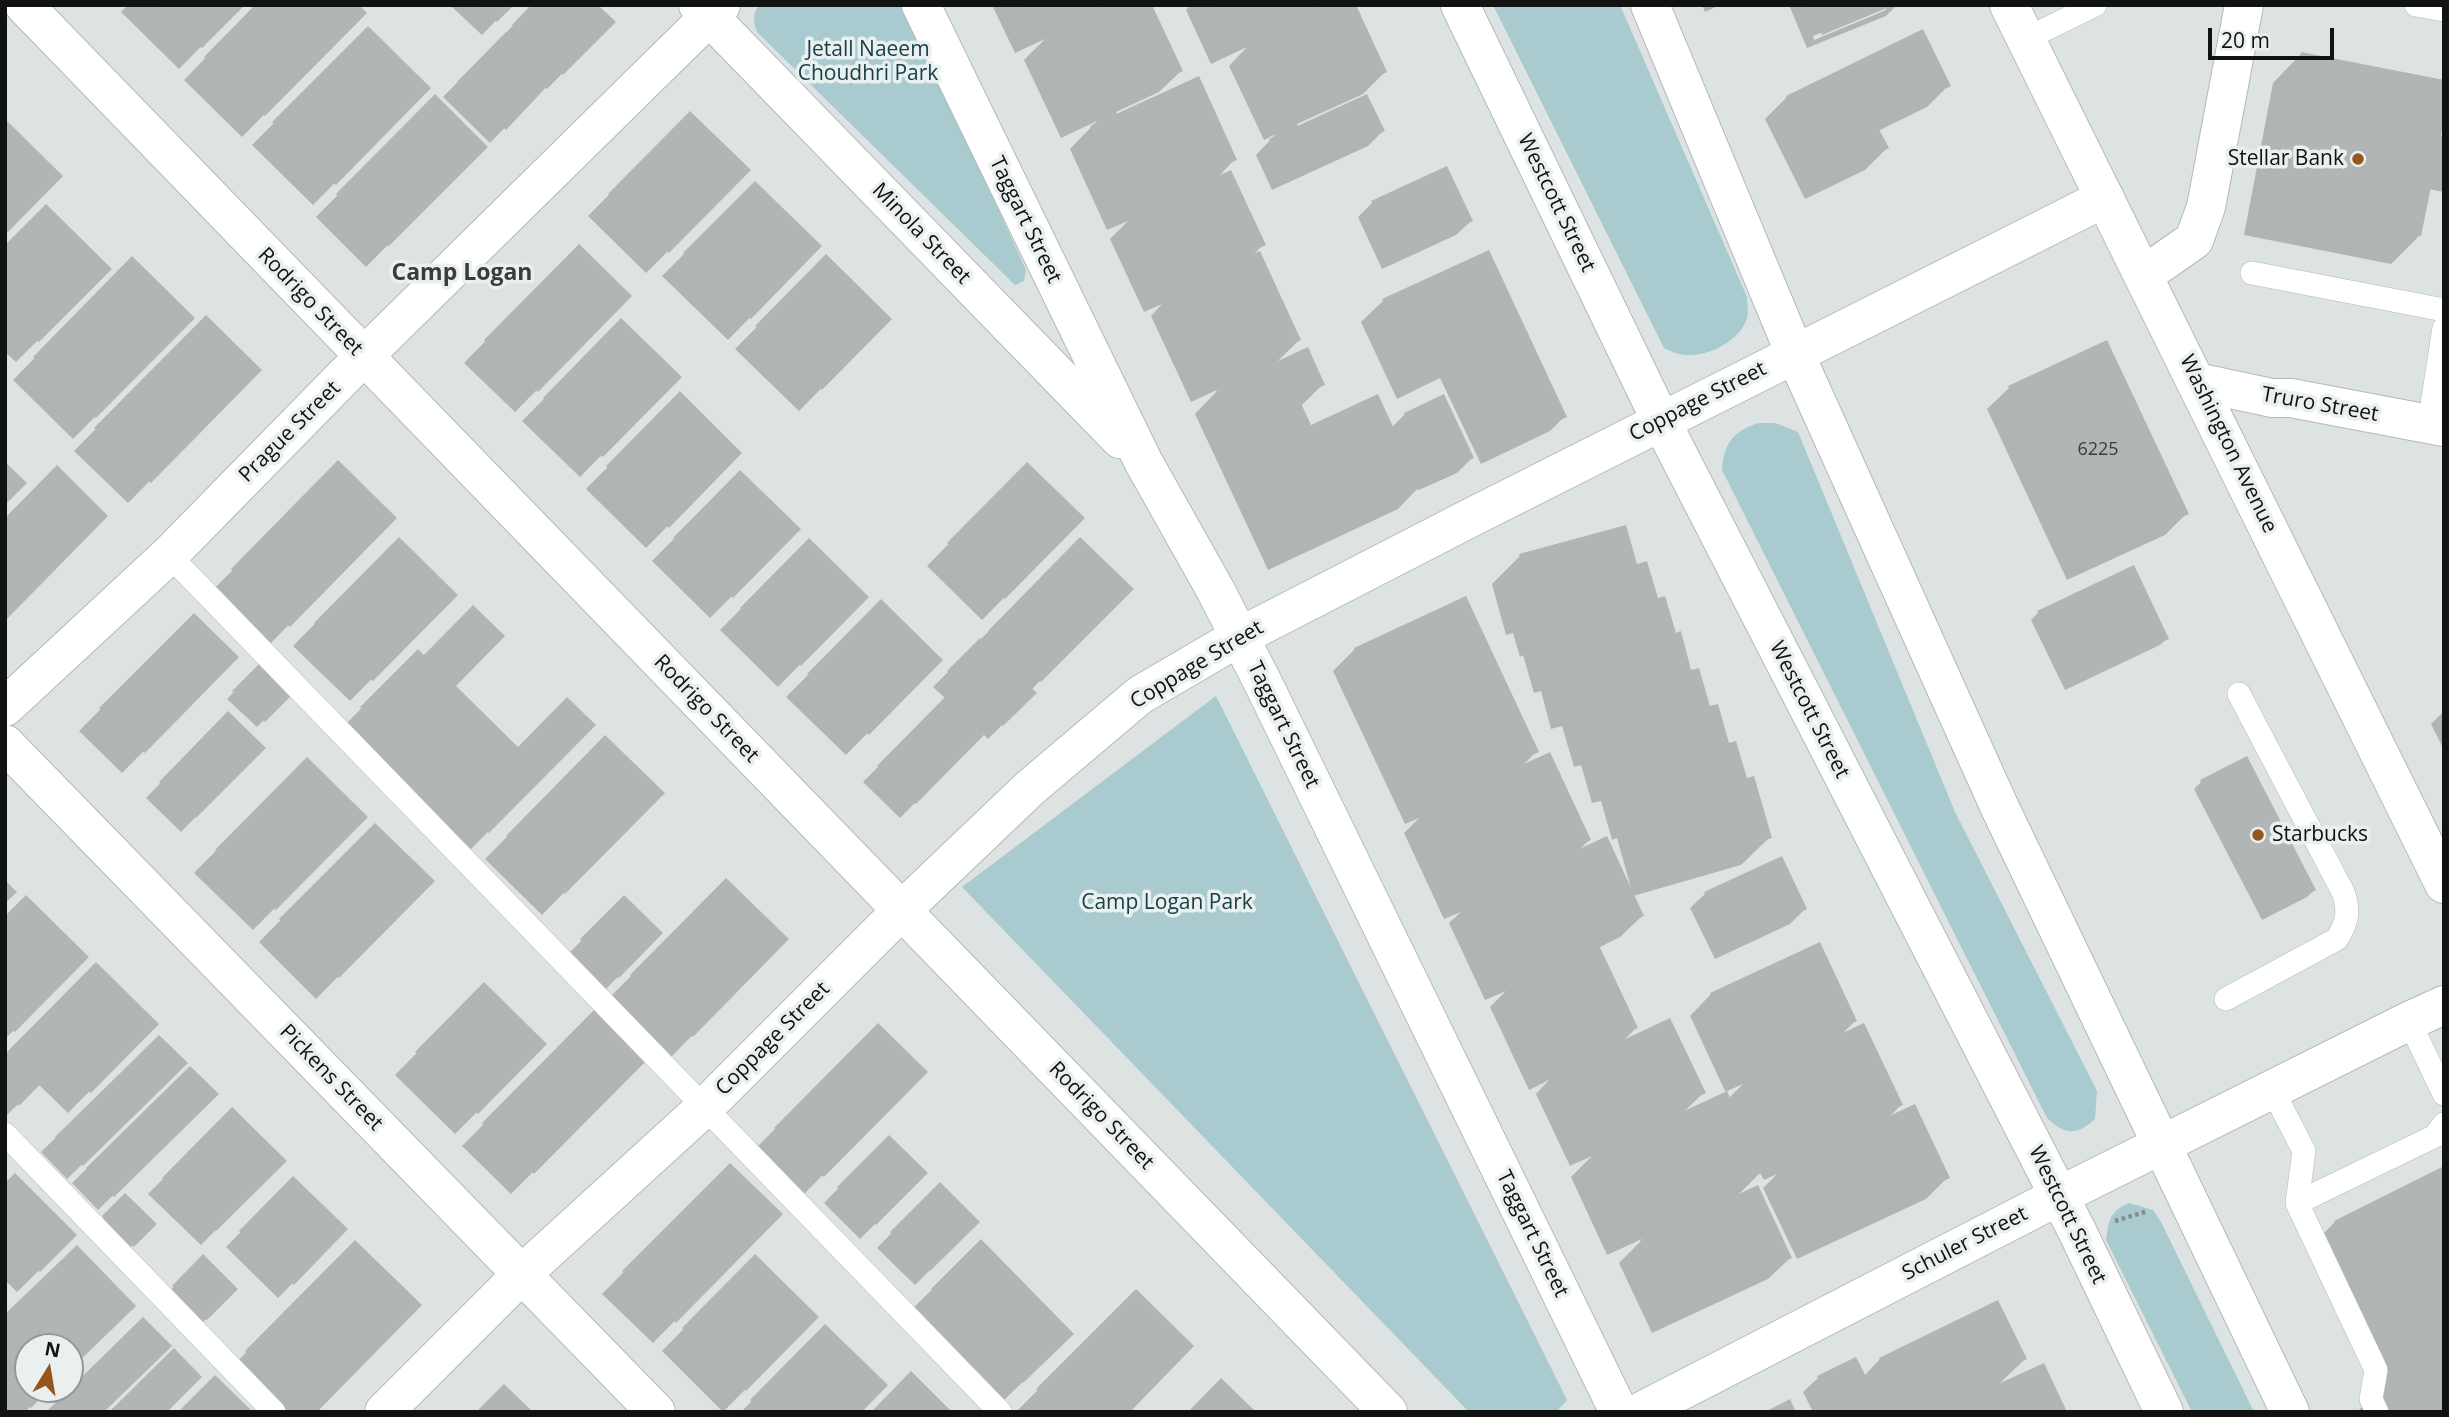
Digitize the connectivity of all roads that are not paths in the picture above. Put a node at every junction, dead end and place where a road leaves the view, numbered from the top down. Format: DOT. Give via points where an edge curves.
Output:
graph roads {
  1 [pos="24,5"];
  2 [pos="920,5"];
  3 [pos="1460,5"];
  4 [pos="1650,5"];
  5 [pos="2009,5"];
  6 [pos="2095,5"];
  7 [pos="2244,5"];
  8 [pos="2416,5"];
  9 [pos="709,9"];
  10 [pos="2444,10"];
  11 [pos="2026,39"];
  12 [pos="2105,198"];
  13 [pos="2252,273"];
  14 [pos="2144,275"];
  15 [pos="2444,310"];
  16 [pos="2444,328"];
  17 [pos="1795,354"];
  18 [pos="363,358"];
  19 [pos="2197,382"];
  20 [pos="1661,421"];
  21 [pos="2437,425"];
  22 [pos="1144,463"];
  23 [pos="169,555"];
  24 [pos="1239,637"];
  25 [pos="2239,694"];
  26 [pos="5,706"];
  27 [pos="5,744"];
  28 [pos="2444,884"];
  29 [pos="902,910"];
  30 [pos="2226,999"];
  31 [pos="2444,1006"];
  32 [pos="2409,1021"];
  33 [pos="2272,1089"];
  34 [pos="2444,1094"];
  35 [pos="706,1106"];
  36 [pos="2444,1124"];
  37 [pos="5,1134"];
  38 [pos="2162,1144"];
  39 [pos="2059,1196"];
  40 [pos="2297,1203"];
  41 [pos="522,1274"];
  42 [pos="274,1412"];
  43 [pos="384,1412"];
  44 [pos="656,1412"];
  45 [pos="1000,1412"];
  46 [pos="1388,1412"];
  47 [pos="1619,1412"];
  48 [pos="1640,1412"];
  49 [pos="2164,1412"];
  50 [pos="2290,1412"];
  51 [pos="2377,1412"];
  1 -- 18 [label="street, Rodrigo Street"];
  2 -- 22 [label="street, Taggart Street"];
  3 -- 20 [label="street, Westcott Street"];
  4 -- 17 [label="street"];
  5 -- 11 [label="street, Washington Avenue"];
  6 -- 11 [label="lane"];
  7 -- 14 [label="street" via="2206,207 2194,240"];
  8 -- 10 [label="lane"];
  9 -- 18 [label="street, Prague Street"];
  9 -- 22 [label="street, Minola Street"];
  11 -- 12 [label="street, Washington Avenue"];
  12 -- 14 [label="street, Washington Avenue"];
  12 -- 17 [label="street, Coppage Street"];
  13 -- 15 [label="lane"];
  14 -- 19 [label="street, Washington Avenue"];
  16 -- 21 [label="lane"];
  17 -- 20 [label="street, Coppage Street"];
  17 -- 38 [label="street" via="2000,808"];
  18 -- 23 [label="street, Prague Street"];
  18 -- 29 [label="street, Rodrigo Street"];
  19 -- 21 [label="street, Truro Street"];
  19 -- 28 [label="street, Washington Avenue"];
  20 -- 24 [label="street, Coppage Street"];
  20 -- 39 [label="street, Westcott Street"];
  22 -- 24 [label="street, Taggart Street"];
  23 -- 26 [label="street, Prague Street"];
  23 -- 35 [label="lane"];
  24 -- 29 [label="street, Coppage Street" via="1140,695 1030,788"];
  24 -- 47 [label="street, Taggart Street"];
  25 -- 30 [label="lane" via="2343,892 2348,914 2337,939"];
  27 -- 41 [label="street, Pickens Street"];
  29 -- 35 [label="street, Coppage Street"];
  29 -- 46 [label="street, Rodrigo Street"];
  31 -- 32 [label="street, Schuler Street"];
  32 -- 33 [label="street, Schuler Street"];
  32 -- 34 [label="lane"];
  33 -- 38 [label="street, Schuler Street"];
  33 -- 40 [label="lane" via="2304,1151"];
  35 -- 41 [label="street, Coppage Street"];
  35 -- 45 [label="lane"];
  36 -- 40 [label="lane" via="2434,1136"];
  37 -- 42 [label="lane"];
  38 -- 39 [label="street, Schuler Street"];
  38 -- 50 [label="street"];
  39 -- 48 [label="street, Schuler Street"];
  39 -- 49 [label="street, Westcott Street"];
  40 -- 51 [label="lane" via="2376,1370 2371,1399"];
  41 -- 43 [label="street, Coppage Street"];
  41 -- 44 [label="street, Pickens Street"];
}
